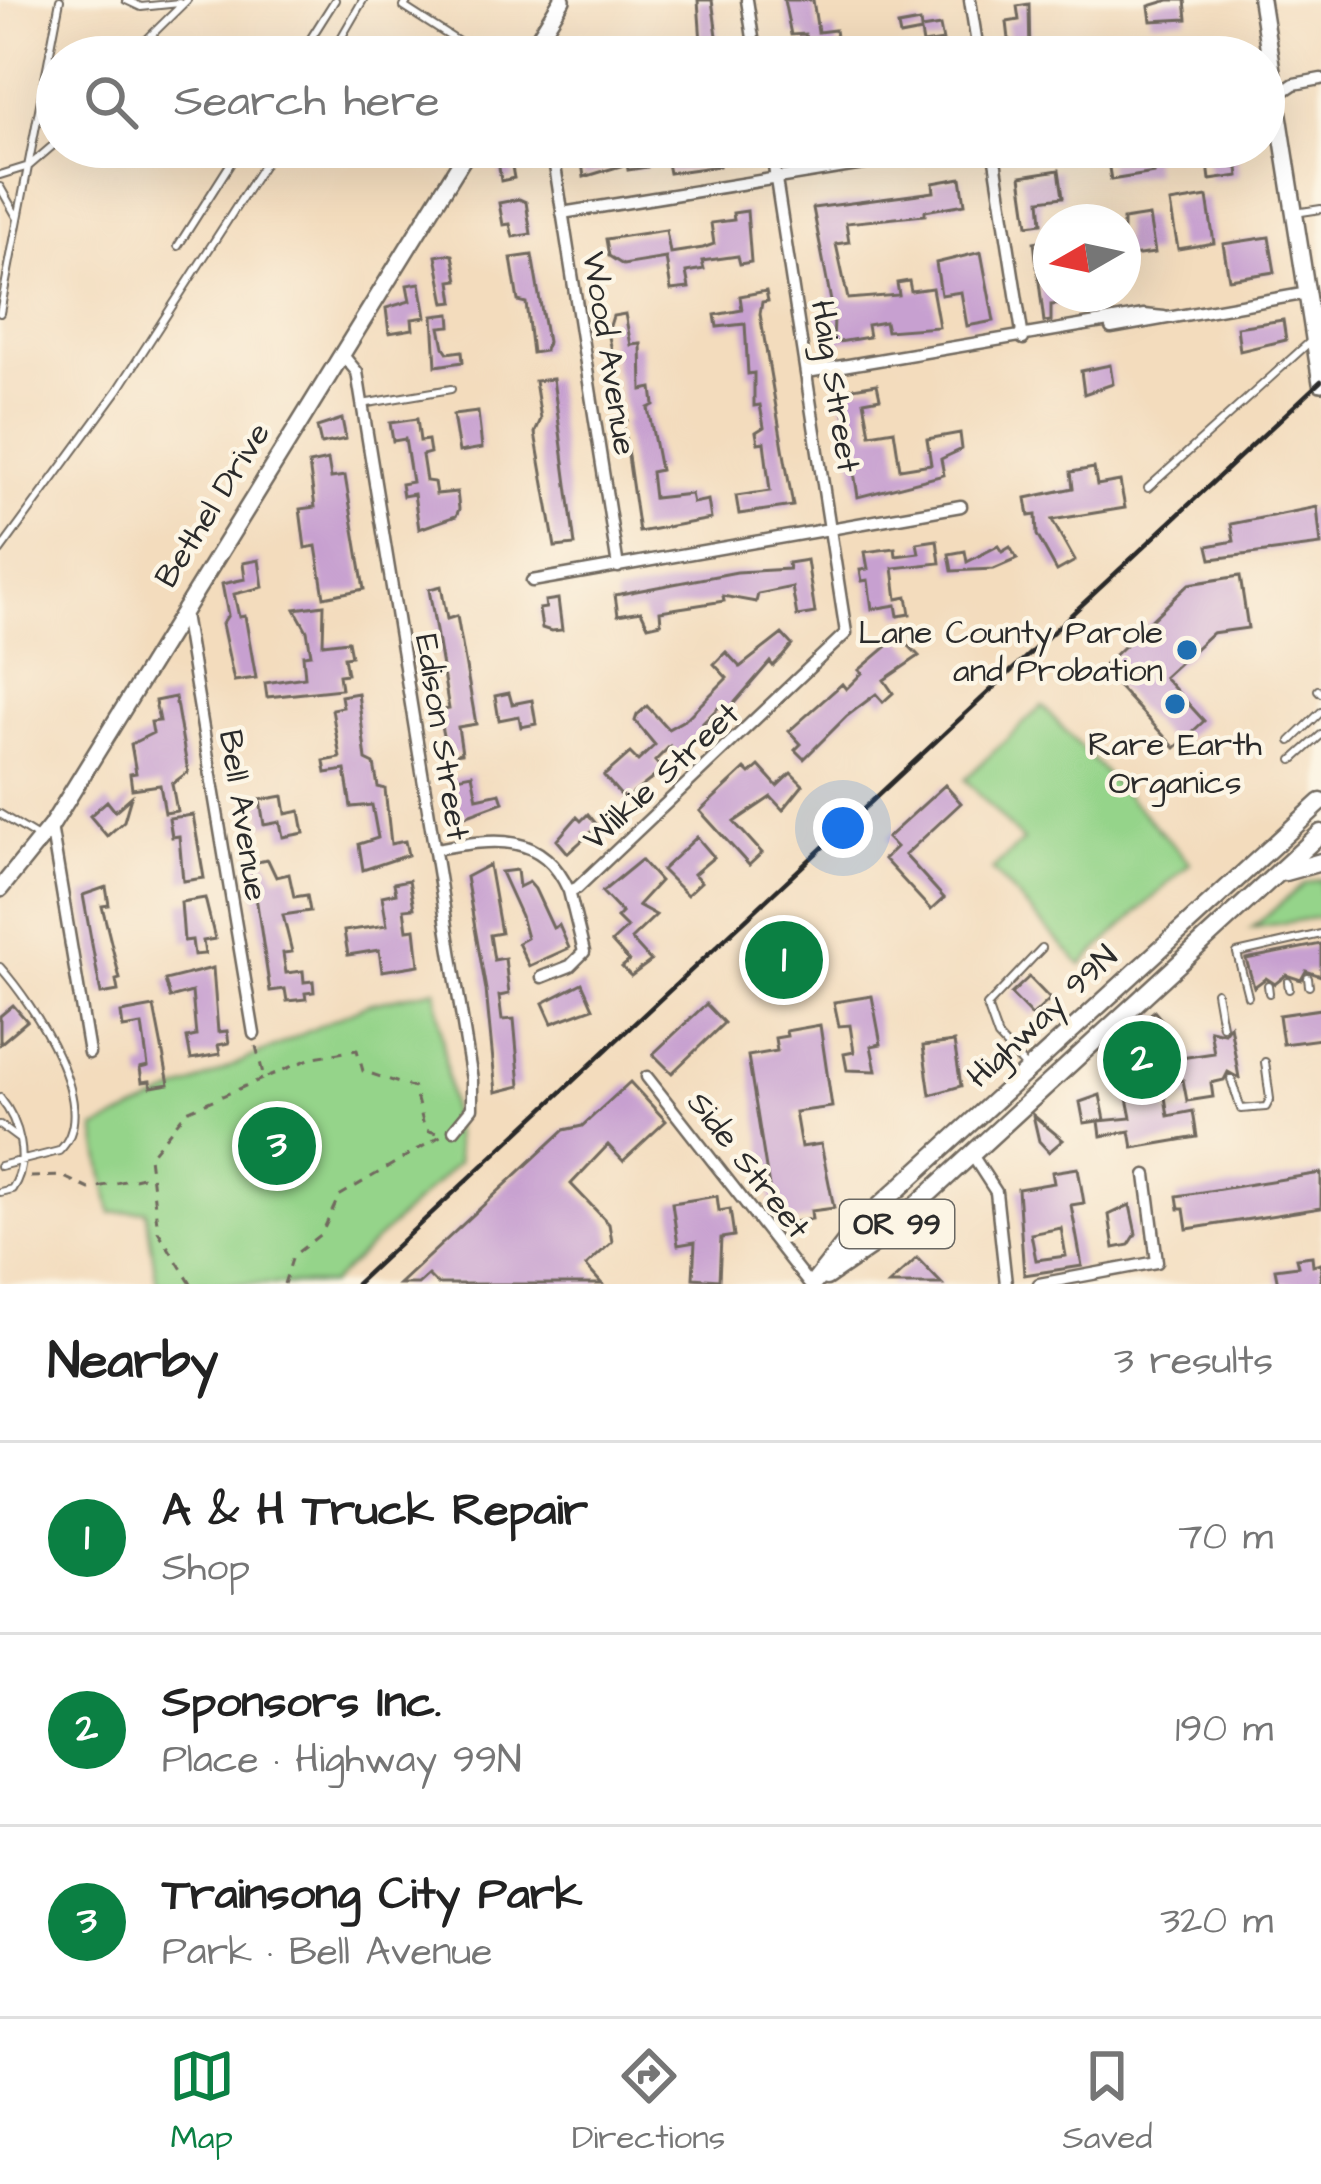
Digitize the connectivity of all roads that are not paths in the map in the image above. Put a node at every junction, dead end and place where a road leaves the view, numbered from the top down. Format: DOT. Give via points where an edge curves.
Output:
graph roads {
  1 [pos="60,0"];
  2 [pos="127,0"];
  3 [pos="335,0"];
  4 [pos="363,0"];
  5 [pos="408,0"];
  6 [pos="562,0"];
  7 [pos="747,0"];
  8 [pos="970,0"];
  9 [pos="1261,0"];
  10 [pos="185,1"];
  11 [pos="53,36"];
  12 [pos="150,36"];
  13 [pos="312,36"];
  14 [pos="342,36"];
  15 [pos="449,36"];
  16 [pos="542,36"];
  17 [pos="753,36"];
  18 [pos="976,36"];
  19 [pos="1264,36"];
  20 [pos="1321,79"];
  21 [pos="1285,90"];
  22 [pos="36,129"];
  23 [pos="36,160"];
  24 [pos="29,166"];
  25 [pos="228,168"];
  26 [pos="261,168"];
  27 [pos="457,168"];
  28 [pos="555,168"];
  29 [pos="774,168"];
  30 [pos="838,168"];
  31 [pos="996,168"];
  32 [pos="1285,168"];
  33 [pos="0,175"];
  34 [pos="776,178"];
  35 [pos="0,187"];
  36 [pos="1321,209"];
  37 [pos="562,212"];
  38 [pos="1295,213"];
  39 [pos="18,220"];
  40 [pos="178,245"];
  41 [pos="1308,293"];
  42 [pos="0,313"];
  43 [pos="1314,337"];
  44 [pos="1024,339"];
  45 [pos="341,353"];
  46 [pos="808,372"];
  47 [pos="1321,383"];
  48 [pos="452,389"];
  49 [pos="362,404"];
  50 [pos="1148,488"];
  51 [pos="961,506"];
  52 [pos="832,529"];
  53 [pos="0,551"];
  54 [pos="618,566"];
  55 [pos="532,581"];
  56 [pos="183,605"];
  57 [pos="846,633"];
  58 [pos="1321,712"];
  59 [pos="1321,735"];
  60 [pos="1291,741"];
  61 [pos="1293,760"];
  62 [pos="1321,802"];
  63 [pos="0,814"];
  64 [pos="46,832"];
  65 [pos="1321,833"];
  66 [pos="435,849"];
  67 [pos="1321,862"];
  68 [pos="1273,877"];
  69 [pos="0,889"];
  70 [pos="568,891"];
  71 [pos="1321,936"];
  72 [pos="1301,937"];
  73 [pos="1281,940"];
  74 [pos="1261,943"];
  75 [pos="1302,947"];
  76 [pos="1042,948"];
  77 [pos="1282,950"];
  78 [pos="1263,954"];
  79 [pos="0,967"];
  80 [pos="542,977"];
  81 [pos="1216,992"];
  82 [pos="1248,996"];
  83 [pos="1222,1026"];
  84 [pos="254,1034"];
  85 [pos="89,1053"];
  86 [pos="1264,1062"];
  87 [pos="1027,1069"];
  88 [pos="647,1077"];
  89 [pos="1231,1079"];
  90 [pos="0,1098"];
  91 [pos="0,1125"];
  92 [pos="449,1132"];
  93 [pos="19,1139"];
  94 [pos="972,1155"];
  95 [pos="21,1163"];
  96 [pos="0,1166"];
  97 [pos="1146,1175"];
  98 [pos="0,1192"];
  99 [pos="813,1284"];
  100 [pos="1006,1284"];
  101 [pos="1039,1284"];
  1 -- 11 [label="lane"];
  2 -- 10 [label="lane" via="141,7"];
  3 -- 13 [label="lane"];
  4 -- 14 [label="lane"];
  5 -- 15 [label="lane" via="404,7"];
  6 -- 16 [label="street"];
  7 -- 17 [label="street"];
  8 -- 18 [label="street"];
  9 -- 19 [label="street"];
  10 -- 12 [label="lane"];
  20 -- 21 [label="street"];
  22 -- 24 [label="lane"];
  23 -- 24 [label="lane"];
  24 -- 33 [label="lane"];
  24 -- 39 [label="lane"];
  25 -- 40 [label="lane"];
  26 -- 53 [label="lane" via="118,390"];
  27 -- 45 [label="street, Bethel Drive"];
  28 -- 37 [label="street, Wood Avenue"];
  29 -- 34 [label="street, Haig Street"];
  30 -- 34 [label="street"];
  31 -- 44 [label="street"];
  32 -- 38 [label="street"];
  34 -- 37 [label="street"];
  34 -- 46 [label="street, Haig Street"];
  35 -- 39 [label="lane"];
  36 -- 38 [label="lane"];
  37 -- 54 [label="street, Wood Avenue"];
  38 -- 41 [label="street"];
  39 -- 42 [label="lane"];
  41 -- 43 [label="street"];
  41 -- 44 [label="street"];
  43 -- 47 [label="street"];
  43 -- 50 [label="lane"];
  44 -- 46 [label="street"];
  45 -- 49 [label="street, Edison Street" via="354,365"];
  45 -- 56 [label="street, Bethel Drive"];
  46 -- 52 [label="street, Haig Street"];
  48 -- 49 [label="lane"];
  49 -- 66 [label="street, Edison Street"];
  51 -- 52 [label="street"];
  52 -- 54 [label="street"];
  52 -- 57 [label="street, Haig Street"];
  54 -- 55 [label="street"];
  56 -- 64 [label="street, Bethel Drive"];
  56 -- 84 [label="street, Bell Avenue"];
  57 -- 70 [label="street, Wilkie Street"];
  58 -- 60 [label="lane"];
  59 -- 61 [label="lane"];
  62 -- 87 [label="main road, Highway 99N / OR 99"];
  63 -- 64 [label="lane"];
  64 -- 69 [label="street, Bethel Drive"];
  64 -- 85 [label="street"];
  65 -- 68 [label="main road, Highway 99N / OR 99"];
  66 -- 70 [label="street, Wilkie Street" via="540,849"];
  66 -- 92 [label="street, Edison Street" via="473,1097 468,1117"];
  67 -- 68 [label="main road"];
  68 -- 94 [label="main road, Highway 99N / OR 99"];
  70 -- 80 [label="street" via="584,952"];
  71 -- 72 [label="lane"];
  72 -- 73 [label="lane"];
  72 -- 75 [label="lane"];
  73 -- 74 [label="lane"];
  73 -- 77 [label="lane"];
  74 -- 78 [label="lane"];
  74 -- 82 [label="lane" via="1237,952"];
  76 -- 87 [label="lane" via="987,1006 998,1036"];
  79 -- 95 [label="lane" via="27,998 75,1105 65,1146"];
  81 -- 83 [label="lane"];
  86 -- 89 [label="lane" via="1266,1107 1241,1109"];
  87 -- 99 [label="main road, Highway 99N / OR 99" via="860,1224"];
  88 -- 99 [label="street, Side Street"];
  90 -- 93 [label="lane"];
  91 -- 93 [label="lane"];
  93 -- 95 [label="lane"];
  94 -- 99 [label="main road, Highway 99N / OR 99" via="873,1245"];
  94 -- 100 [label="street" via="995,1192"];
  95 -- 96 [label="lane"];
  95 -- 98 [label="lane" via="20,1178"];
  97 -- 101 [label="street" via="1157,1262"];
}
